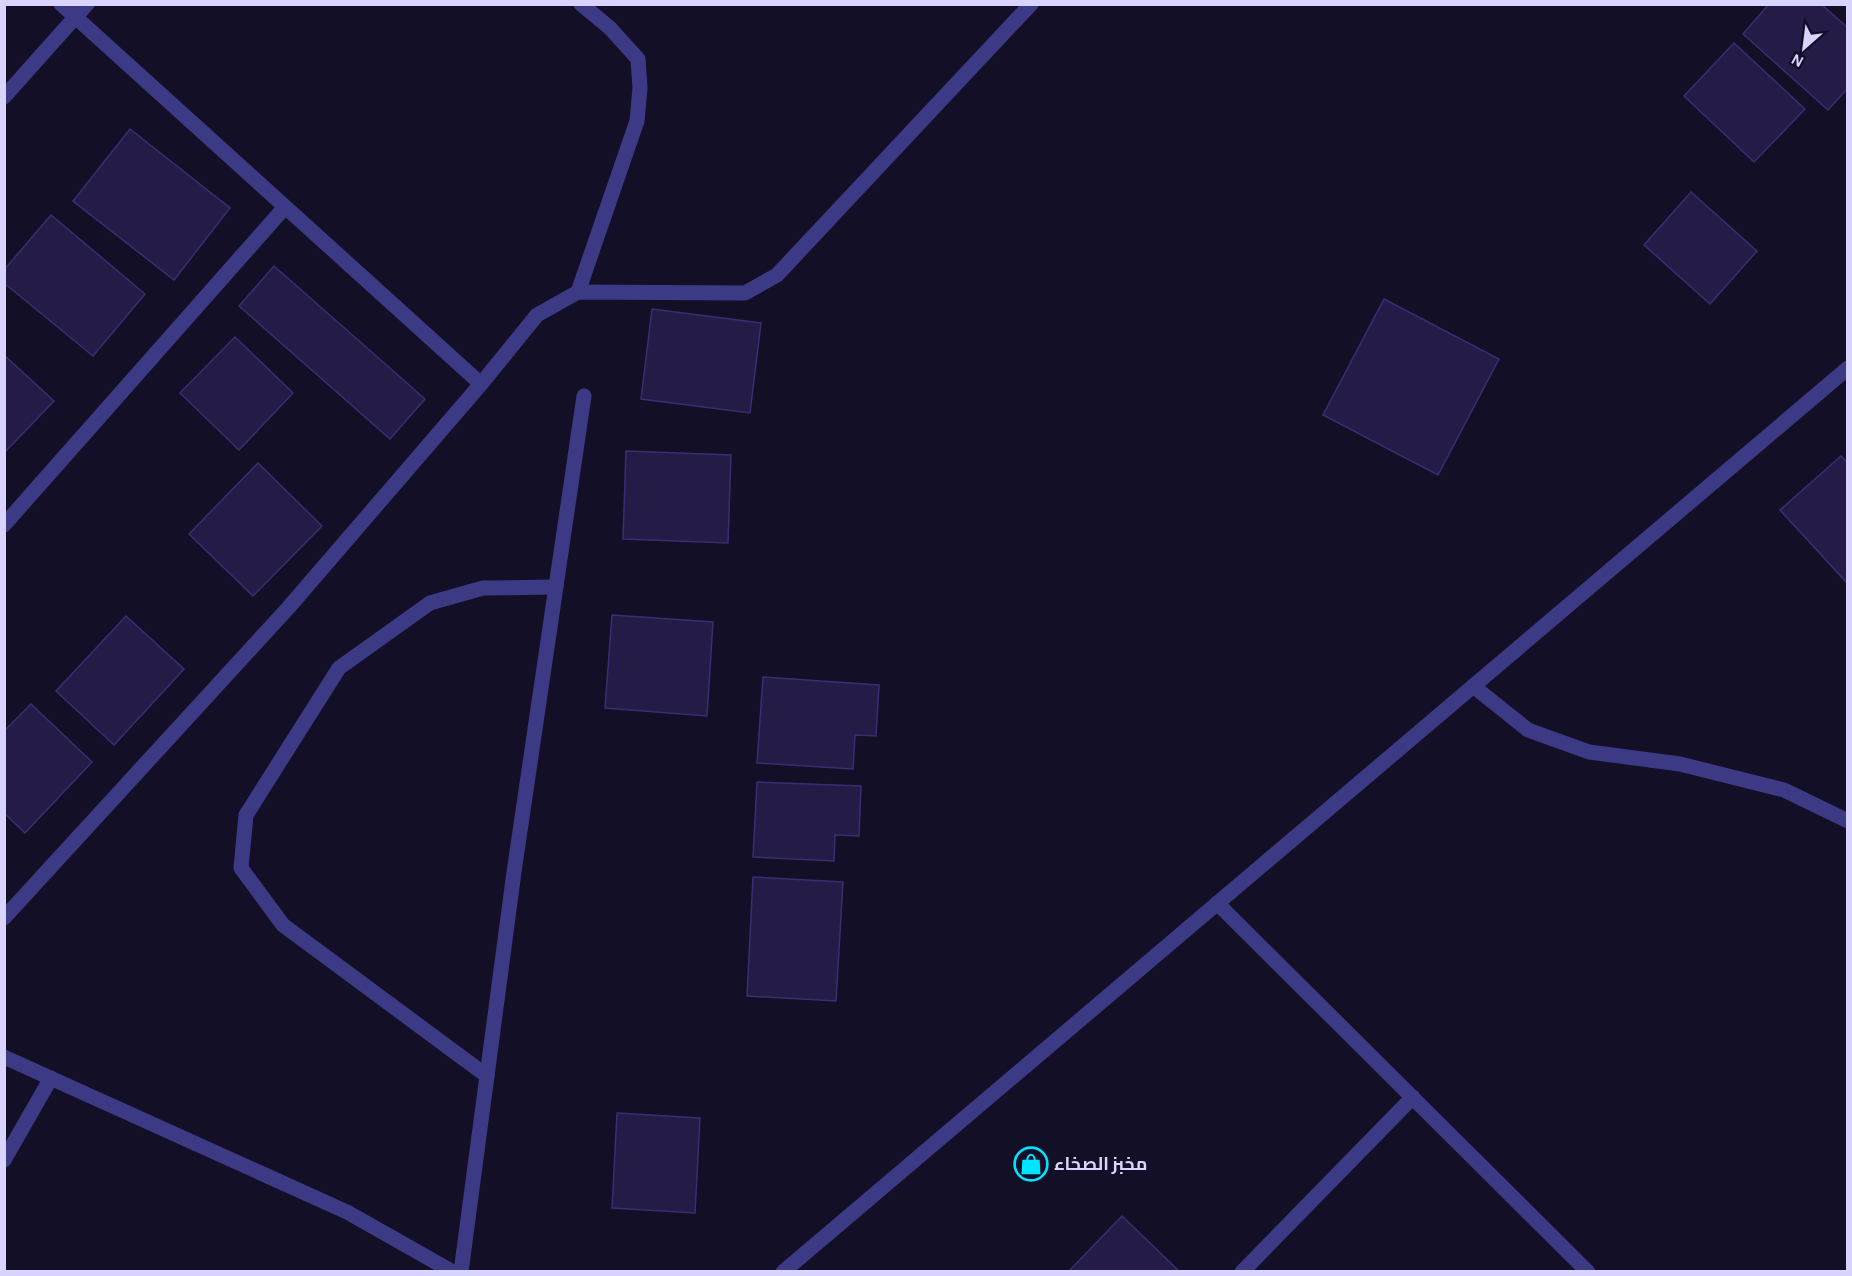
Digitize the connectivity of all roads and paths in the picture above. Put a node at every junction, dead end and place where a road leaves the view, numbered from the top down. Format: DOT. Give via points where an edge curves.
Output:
graph roads {
  1 [pos="61,4"];
  2 [pos="87,4"];
  3 [pos="581,4"];
  4 [pos="1031,4"];
  5 [pos="75,18"];
  6 [pos="4,97"];
  7 [pos="285,207"];
  8 [pos="578,292"];
  9 [pos="1848,368"];
  10 [pos="481,384"];
  11 [pos="584,396"];
  12 [pos="4,525"];
  13 [pos="556,587"];
  14 [pos="1473,686"];
  15 [pos="1848,821"];
  16 [pos="1217,903"];
  17 [pos="4,918"];
  18 [pos="4,1057"];
  19 [pos="487,1076"];
  20 [pos="51,1078"];
  21 [pos="1413,1097"];
  22 [pos="4,1160"];
  23 [pos="453,1272"];
  24 [pos="461,1272"];
  25 [pos="783,1272"];
  26 [pos="1242,1272"];
  27 [pos="1588,1272"];
  1 -- 5 [label="street"];
  2 -- 5 [label="street"];
  3 -- 8 [label="street" via="638,59 640,88 638,121"];
  4 -- 8 [label="street" via="777,275 745,293"];
  5 -- 6 [label="street"];
  5 -- 7 [label="street"];
  7 -- 10 [label="street"];
  7 -- 12 [label="street"];
  8 -- 10 [label="street" via="537,315"];
  9 -- 14 [label="street"];
  10 -- 17 [label="street" via="289,607"];
  11 -- 13 [label="street"];
  13 -- 19 [label="street"];
  13 -- 19 [label="street" via="483,588 430,603 339,669 246,815 241,868 283,925"];
  14 -- 15 [label="street" via="1528,730 1589,752 1680,764 1784,790"];
  14 -- 16 [label="street"];
  16 -- 21 [label="street"];
  16 -- 25 [label="street"];
  18 -- 20 [label="street"];
  19 -- 24 [label="street"];
  20 -- 22 [label="street"];
  20 -- 23 [label="street" via="347,1212"];
  21 -- 26 [label="street"];
  21 -- 27 [label="street"];
}
